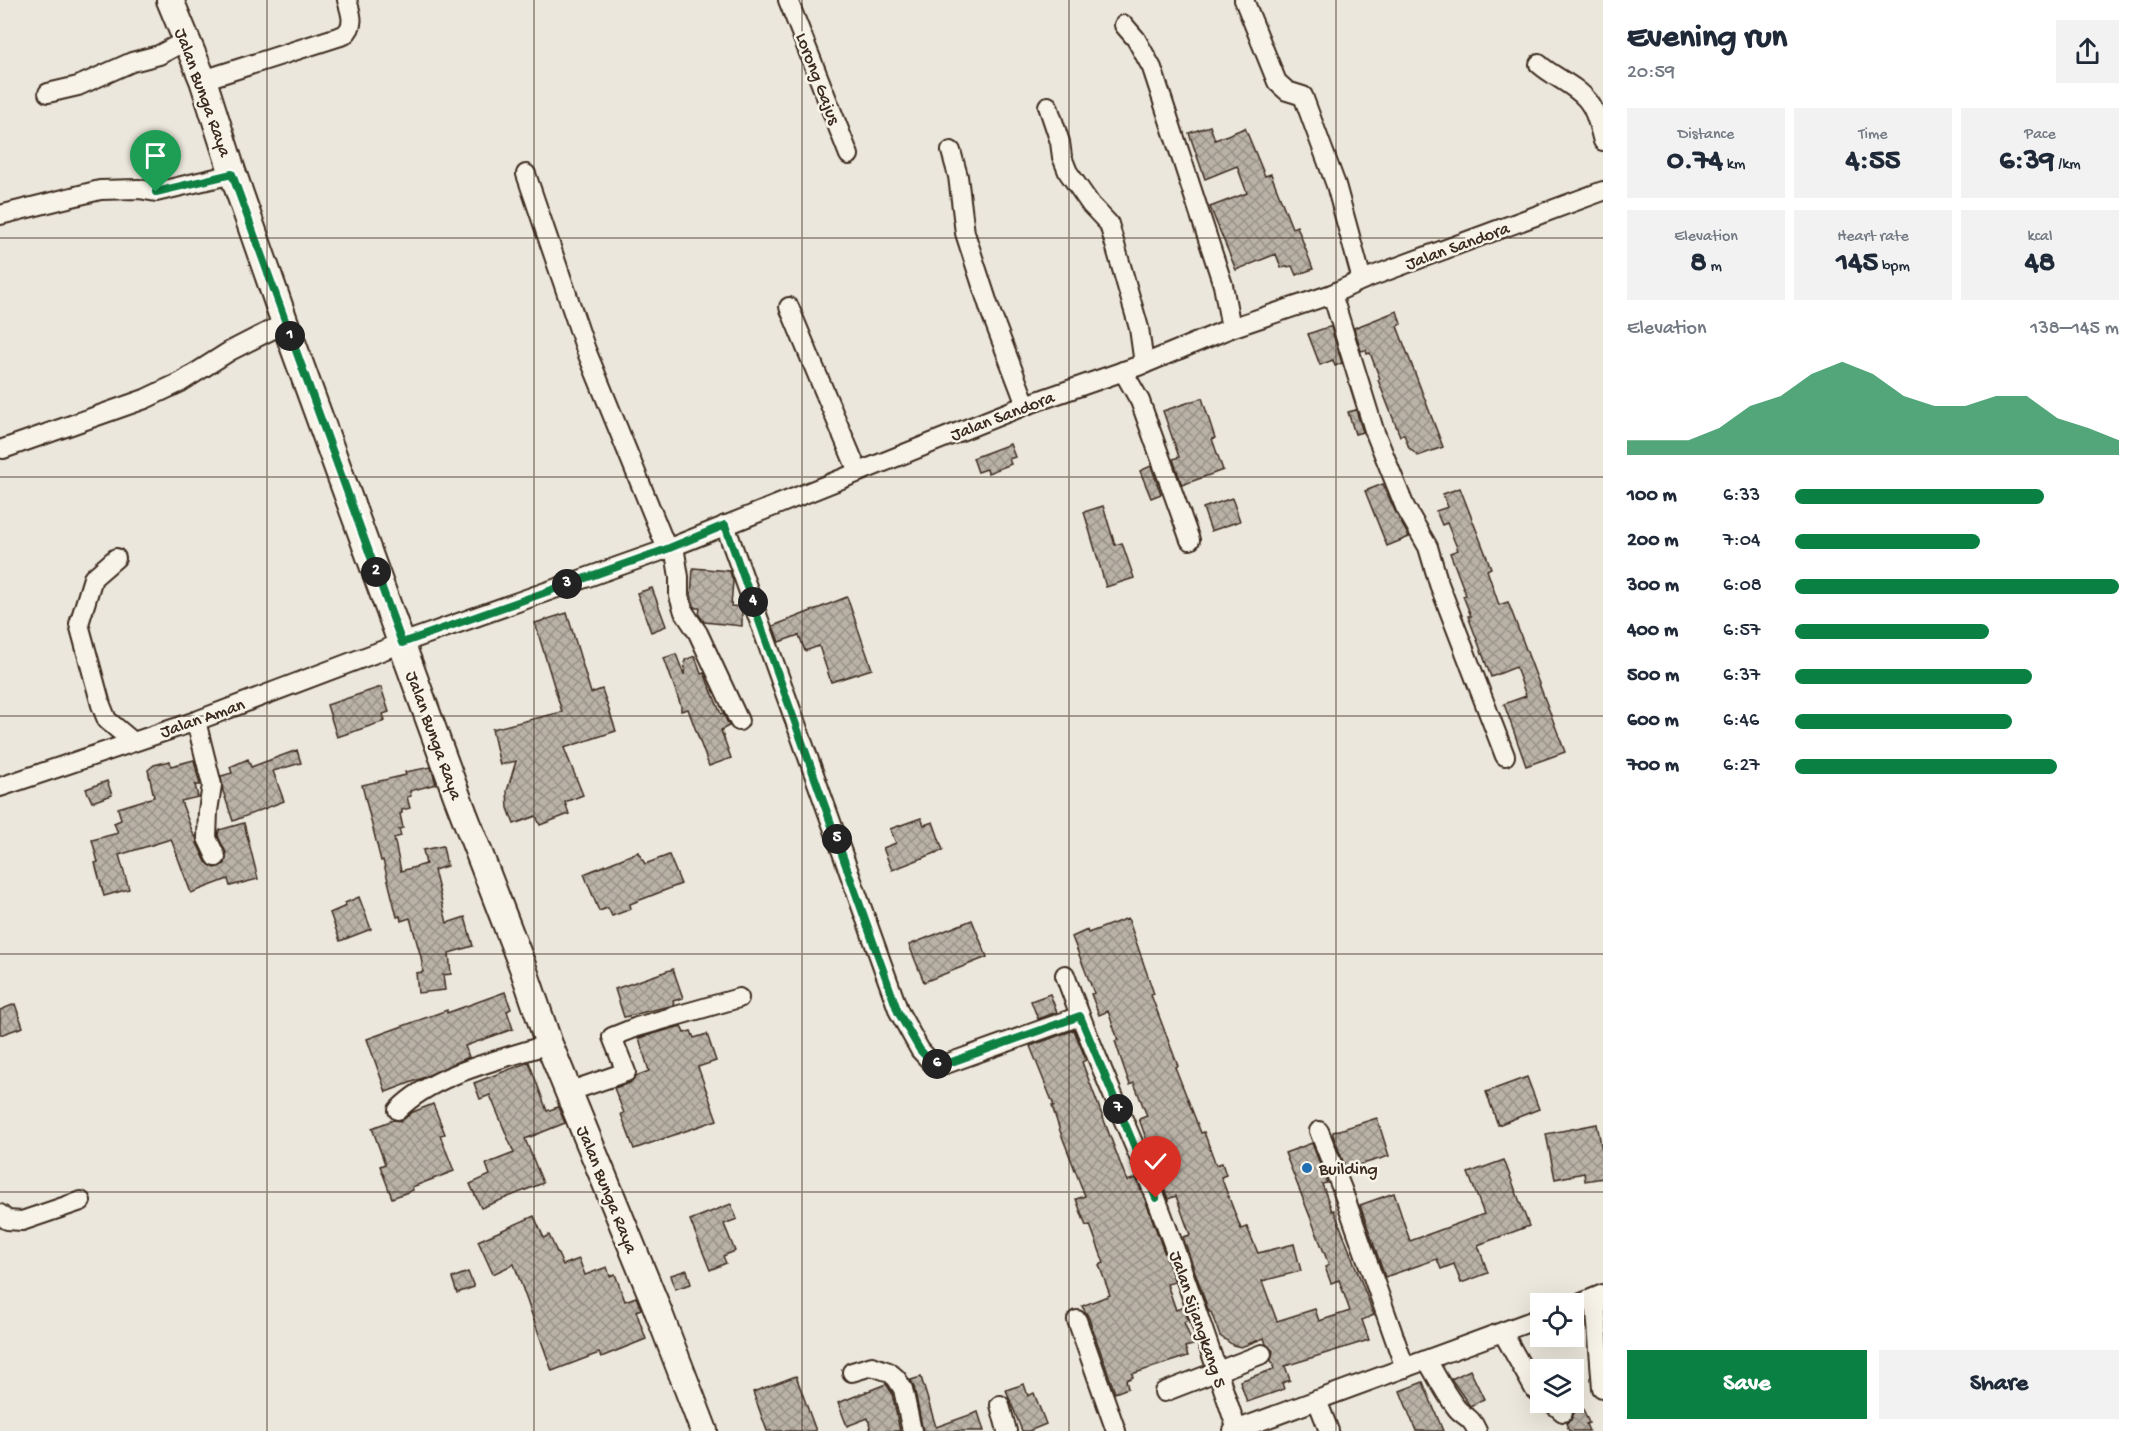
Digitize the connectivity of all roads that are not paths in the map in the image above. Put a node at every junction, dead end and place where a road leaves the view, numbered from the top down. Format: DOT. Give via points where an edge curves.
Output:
graph roads {
  1 [pos="170,0"];
  2 [pos="347,0"];
  3 [pos="789,0"];
  4 [pos="1244,0"];
  5 [pos="1124,26"];
  6 [pos="185,41"];
  7 [pos="1539,64"];
  8 [pos="203,80"];
  9 [pos="48,93"];
  10 [pos="1048,106"];
  11 [pos="1603,141"];
  12 [pos="951,151"];
  13 [pos="849,155"];
  14 [pos="232,174"];
  15 [pos="526,174"];
  16 [pos="1603,190"];
  17 [pos="0,215"];
  18 [pos="1362,280"];
  19 [pos="1332,294"];
  20 [pos="789,307"];
  21 [pos="285,323"];
  22 [pos="1231,328"];
  23 [pos="1144,363"];
  24 [pos="1124,371"];
  25 [pos="1026,405"];
  26 [pos="3,449"];
  27 [pos="858,472"];
  28 [pos="725,525"];
  29 [pos="1190,540"];
  30 [pos="670,548"];
  31 [pos="116,558"];
  32 [pos="402,643"];
  33 [pos="196,721"];
  34 [pos="739,721"];
  35 [pos="132,741"];
  36 [pos="1505,756"];
  37 [pos="0,787"];
  38 [pos="216,858"];
  39 [pos="1065,975"];
  40 [pos="739,998"];
  41 [pos="1080,1016"];
  42 [pos="549,1044"];
  43 [pos="568,1092"];
  44 [pos="398,1110"];
  45 [pos="1319,1131"];
  46 [pos="81,1201"];
  47 [pos="0,1214"];
  48 [pos="1599,1296"];
  49 [pos="1584,1302"];
  50 [pos="1077,1320"];
  51 [pos="1530,1322"];
  52 [pos="1503,1333"];
  53 [pos="1262,1354"];
  54 [pos="1427,1360"];
  55 [pos="1405,1368"];
  56 [pos="1217,1371"];
  57 [pos="852,1372"];
  58 [pos="1530,1381"];
  59 [pos="1602,1388"];
  60 [pos="1164,1392"];
  61 [pos="1317,1400"];
  62 [pos="1000,1405"];
  63 [pos="1235,1430"];
  64 [pos="704,1431"];
  65 [pos="912,1431"];
  66 [pos="1007,1431"];
  67 [pos="1116,1431"];
  68 [pos="1329,1431"];
  69 [pos="1477,1431"];
  1 -- 6 [label="street, Jalan Bunga Raya"];
  2 -- 8 [label="street" via="352,21 344,35"];
  3 -- 13 [label="street, Lorong Gajus"];
  4 -- 18 [label="street" via="1277,82 1287,91 1303,96 1336,185"];
  5 -- 22 [label="street" via="1152,68 1223,285"];
  6 -- 8 [label="street, Jalan Bunga Raya"];
  6 -- 9 [label="street" via="78,86"];
  7 -- 11 [label="street" via="1588,100"];
  8 -- 14 [label="street, Jalan Bunga Raya"];
  10 -- 23 [label="street" via="1068,172 1109,224 1139,328"];
  12 -- 25 [label="street" via="965,232"];
  14 -- 17 [label="street" via="156,192 100,190"];
  14 -- 21 [label="street, Jalan Bunga Raya"];
  15 -- 30 [label="street" via="586,350"];
  16 -- 18 [label="street, Jalan Sandora"];
  18 -- 19 [label="street, Jalan Sandora"];
  19 -- 22 [label="street, Jalan Sandora"];
  19 -- 36 [label="street" via="1374,430 1405,507 1428,548"];
  20 -- 27 [label="street"];
  21 -- 26 [label="street" via="163,391"];
  21 -- 32 [label="street, Jalan Bunga Raya"];
  22 -- 23 [label="street, Jalan Sandora"];
  23 -- 24 [label="street, Jalan Sandora"];
  24 -- 25 [label="street, Jalan Sandora"];
  24 -- 29 [label="street" via="1140,401"];
  25 -- 27 [label="street, Jalan Sandora"];
  27 -- 28 [label="street, Jalan Sandora"];
  28 -- 30 [label="street, Jalan Sandora"];
  28 -- 41 [label="street" via="898,1012 920,1050 933,1064 946,1064"];
  30 -- 32 [label="street, Jalan Sandora"];
  30 -- 34 [label="street" via="684,612 698,633"];
  31 -- 35 [label="street" via="93,578 80,624 107,720"];
  32 -- 33 [label="street, Jalan Aman"];
  32 -- 42 [label="street, Jalan Bunga Raya"];
  33 -- 35 [label="street, Jalan Aman"];
  33 -- 38 [label="street" via="212,785 207,838"];
  35 -- 37 [label="street, Jalan Aman"];
  39 -- 41 [label="street, Jalan Sijangkang 5"];
  40 -- 43 [label="street" via="612,1037 626,1072"];
  41 -- 56 [label="street, Jalan Sijangkang 5" via="1156,1198"];
  42 -- 43 [label="street, Jalan Bunga Raya"];
  42 -- 44 [label="street" via="432,1085"];
  43 -- 64 [label="street, Jalan Bunga Raya"];
  45 -- 55 [label="street"];
  46 -- 47 [label="street" via="22,1221 7,1220"];
  48 -- 49 [label="street"];
  48 -- 59 [label="street"];
  50 -- 67 [label="street"];
  51 -- 52 [label="street"];
  52 -- 54 [label="street"];
  52 -- 58 [label="street"];
  53 -- 56 [label="street"];
  54 -- 55 [label="street"];
  54 -- 69 [label="street" via="1456,1409 1466,1414"];
  55 -- 61 [label="street"];
  56 -- 60 [label="street"];
  56 -- 63 [label="street, Jalan Sijangkang 5"];
  57 -- 65 [label="street" via="872,1366 896,1378 903,1389"];
  61 -- 63 [label="street"];
  61 -- 68 [label="street"];
  62 -- 66 [label="street"];
}
